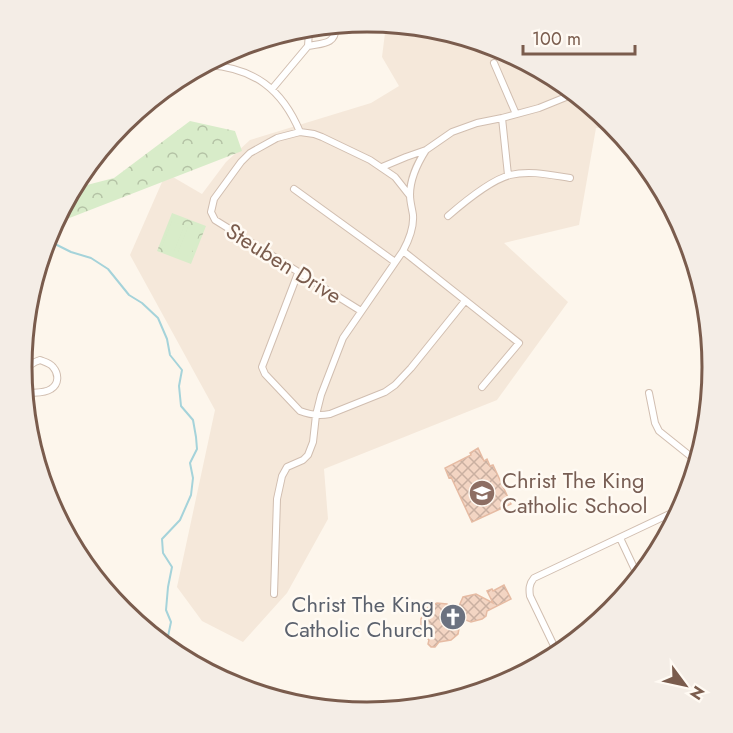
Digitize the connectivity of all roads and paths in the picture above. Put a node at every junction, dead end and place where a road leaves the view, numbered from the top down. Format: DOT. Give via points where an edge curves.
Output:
graph roads {
  1 [pos="335,33"];
  2 [pos="309,37"];
  3 [pos="308,46"];
  4 [pos="494,63"];
  5 [pos="219,66"];
  6 [pos="272,89"];
  7 [pos="565,97"];
  8 [pos="516,114"];
  9 [pos="502,118"];
  10 [pos="300,132"];
  11 [pos="426,150"];
  12 [pos="382,168"];
  13 [pos="508,176"];
  14 [pos="570,178"];
  15 [pos="294,189"];
  16 [pos="410,196"];
  17 [pos="448,216"];
  18 [pos="403,251"];
  19 [pos="396,262"];
  20 [pos="298,273"];
  21 [pos="465,301"];
  22 [pos="362,311"];
  23 [pos="32,364"];
  24 [pos="482,387"];
  25 [pos="32,393"];
  26 [pos="649,393"];
  27 [pos="316,415"];
  28 [pos="689,455"];
  29 [pos="667,515"];
  30 [pos="620,538"];
  31 [pos="634,568"];
  32 [pos="274,594"];
  33 [pos="553,645"];
  1 -- 3 [label="street" via="332,40"];
  2 -- 3 [label="street"];
  3 -- 6 [label="street"];
  4 -- 8 [label="street"];
  5 -- 6 [label="street" via="254,76"];
  6 -- 10 [label="street" via="290,111"];
  7 -- 8 [label="street"];
  8 -- 9 [label="street"];
  9 -- 11 [label="street" via="452,132"];
  9 -- 13 [label="street"];
  10 -- 12 [label="street" via="322,137"];
  10 -- 20 [label="street, Steuben Drive" via="277,138 250,153 214,199 211,212 215,220"];
  11 -- 12 [label="street"];
  11 -- 16 [label="street" via="417,163"];
  12 -- 16 [label="street"];
  13 -- 14 [label="street" via="531,173"];
  13 -- 17 [label="street" via="466,200"];
  15 -- 19 [label="street"];
  16 -- 18 [label="street" via="411,234"];
  18 -- 19 [label="street"];
  18 -- 21 [label="street"];
  19 -- 22 [label="street"];
  20 -- 22 [label="street, Steuben Drive"];
  20 -- 27 [label="street" via="262,367 300,411"];
  21 -- 24 [label="street" via="519,343"];
  21 -- 27 [label="street" via="411,368 385,392 330,414"];
  22 -- 27 [label="street" via="343,338"];
  23 -- 25 [label="street" via="40,360 53,366 57,374 50,390"];
  26 -- 28 [label="street" via="659,431"];
  27 -- 32 [label="street" via="308,455 287,467 279,487"];
  29 -- 30 [label="street"];
  30 -- 31 [label="street"];
  30 -- 33 [label="street" via="530,582 530,596"];
}
